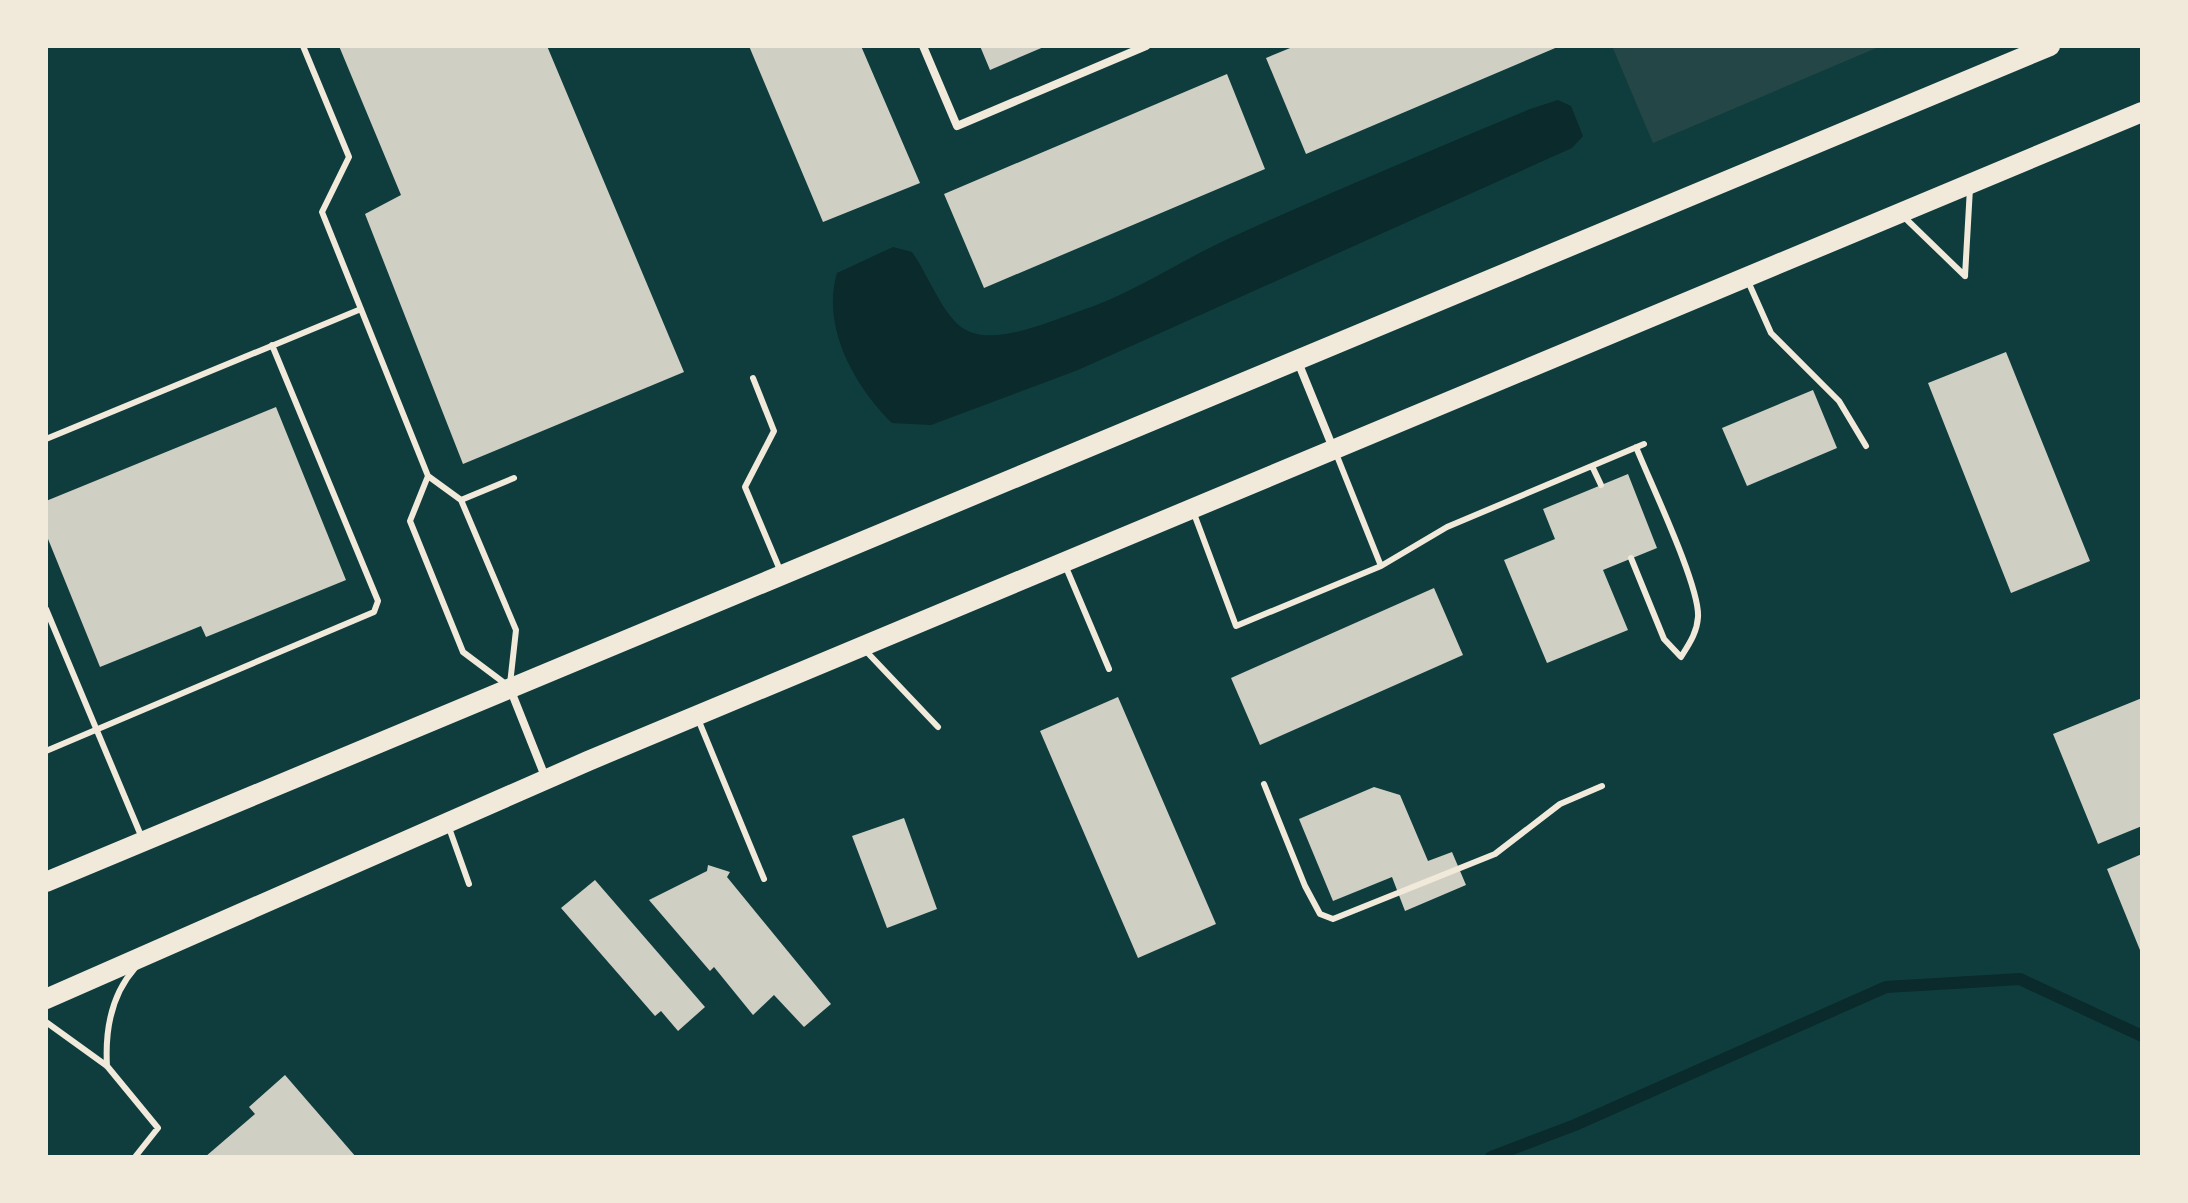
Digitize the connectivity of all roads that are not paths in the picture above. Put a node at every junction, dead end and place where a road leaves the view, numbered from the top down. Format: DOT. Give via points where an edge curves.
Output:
graph roads {
  1 [pos="303,46"];
  2 [pos="923,46"];
  3 [pos="1146,46"];
  4 [pos="2050,46"];
  5 [pos="2142,112"];
  6 [pos="1970,183"];
  7 [pos="1900,213"];
  8 [pos="1746,276"];
  9 [pos="361,309"];
  10 [pos="272,345"];
  11 [pos="1296,358"];
  12 [pos="753,378"];
  13 [pos="46,439"];
  14 [pos="1644,444"];
  15 [pos="1866,446"];
  16 [pos="1636,447"];
  17 [pos="1333,448"];
  18 [pos="1592,466"];
  19 [pos="428,476"];
  20 [pos="514,478"];
  21 [pos="1601,485"];
  22 [pos="461,500"];
  23 [pos="1191,508"];
  24 [pos="1631,558"];
  25 [pos="1063,561"];
  26 [pos="1381,566"];
  27 [pos="781,574"];
  28 [pos="46,609"];
  29 [pos="861,647"];
  30 [pos="1109,669"];
  31 [pos="510,687"];
  32 [pos="697,716"];
  33 [pos="938,727"];
  34 [pos="97,730"];
  35 [pos="46,751"];
  36 [pos="546,779"];
  37 [pos="1264,784"];
  38 [pos="1602,786"];
  39 [pos="447,822"];
  40 [pos="143,841"];
  41 [pos="764,879"];
  42 [pos="46,882"];
  43 [pos="469,884"];
  44 [pos="150,953"];
  45 [pos="46,999"];
  46 [pos="46,1022"];
  47 [pos="107,1066"];
  48 [pos="135,1157"];
  1 -- 9 [label="lane" via="349,157 322,212"];
  2 -- 3 [label="street" via="957,126"];
  4 -- 11 [label="main road"];
  5 -- 6 [label="main road"];
  6 -- 7 [label="main road"];
  6 -- 7 [label="lane" via="1965,276"];
  7 -- 8 [label="main road"];
  8 -- 15 [label="lane" via="1771,333 1839,401"];
  8 -- 17 [label="main road"];
  9 -- 10 [label="lane"];
  9 -- 19 [label="lane"];
  10 -- 13 [label="lane"];
  10 -- 34 [label="lane" via="378,601 374,612"];
  11 -- 17 [label="street"];
  11 -- 27 [label="main road"];
  12 -- 27 [label="lane" via="774,431 745,487"];
  14 -- 16 [label="lane"];
  16 -- 18 [label="lane"];
  16 -- 24 [label="lane" via="1694,594 1696,633 1681,657 1664,639"];
  17 -- 23 [label="main road"];
  17 -- 26 [label="lane"];
  18 -- 21 [label="lane"];
  18 -- 26 [label="lane" via="1447,527"];
  19 -- 22 [label="lane"];
  19 -- 31 [label="lane" via="410,521 463,652"];
  20 -- 22 [label="lane"];
  22 -- 31 [label="lane" via="516,630"];
  23 -- 25 [label="main road"];
  23 -- 26 [label="lane" via="1236,626"];
  25 -- 29 [label="main road"];
  25 -- 30 [label="lane"];
  27 -- 31 [label="main road"];
  28 -- 34 [label="lane"];
  29 -- 32 [label="main road"];
  29 -- 33 [label="lane"];
  31 -- 36 [label="street"];
  31 -- 40 [label="main road"];
  32 -- 36 [label="main road"];
  32 -- 41 [label="lane"];
  34 -- 35 [label="lane"];
  34 -- 40 [label="lane"];
  36 -- 39 [label="main road"];
  37 -- 38 [label="lane" via="1305,886 1320,914 1333,919 1495,854 1560,804"];
  39 -- 43 [label="lane"];
  39 -- 44 [label="main road"];
  40 -- 42 [label="main road"];
  44 -- 45 [label="main road"];
  44 -- 47 [label="lane" via="121,987 110,1017"];
  46 -- 47 [label="lane"];
  47 -- 48 [label="lane" via="158,1128"];
}
